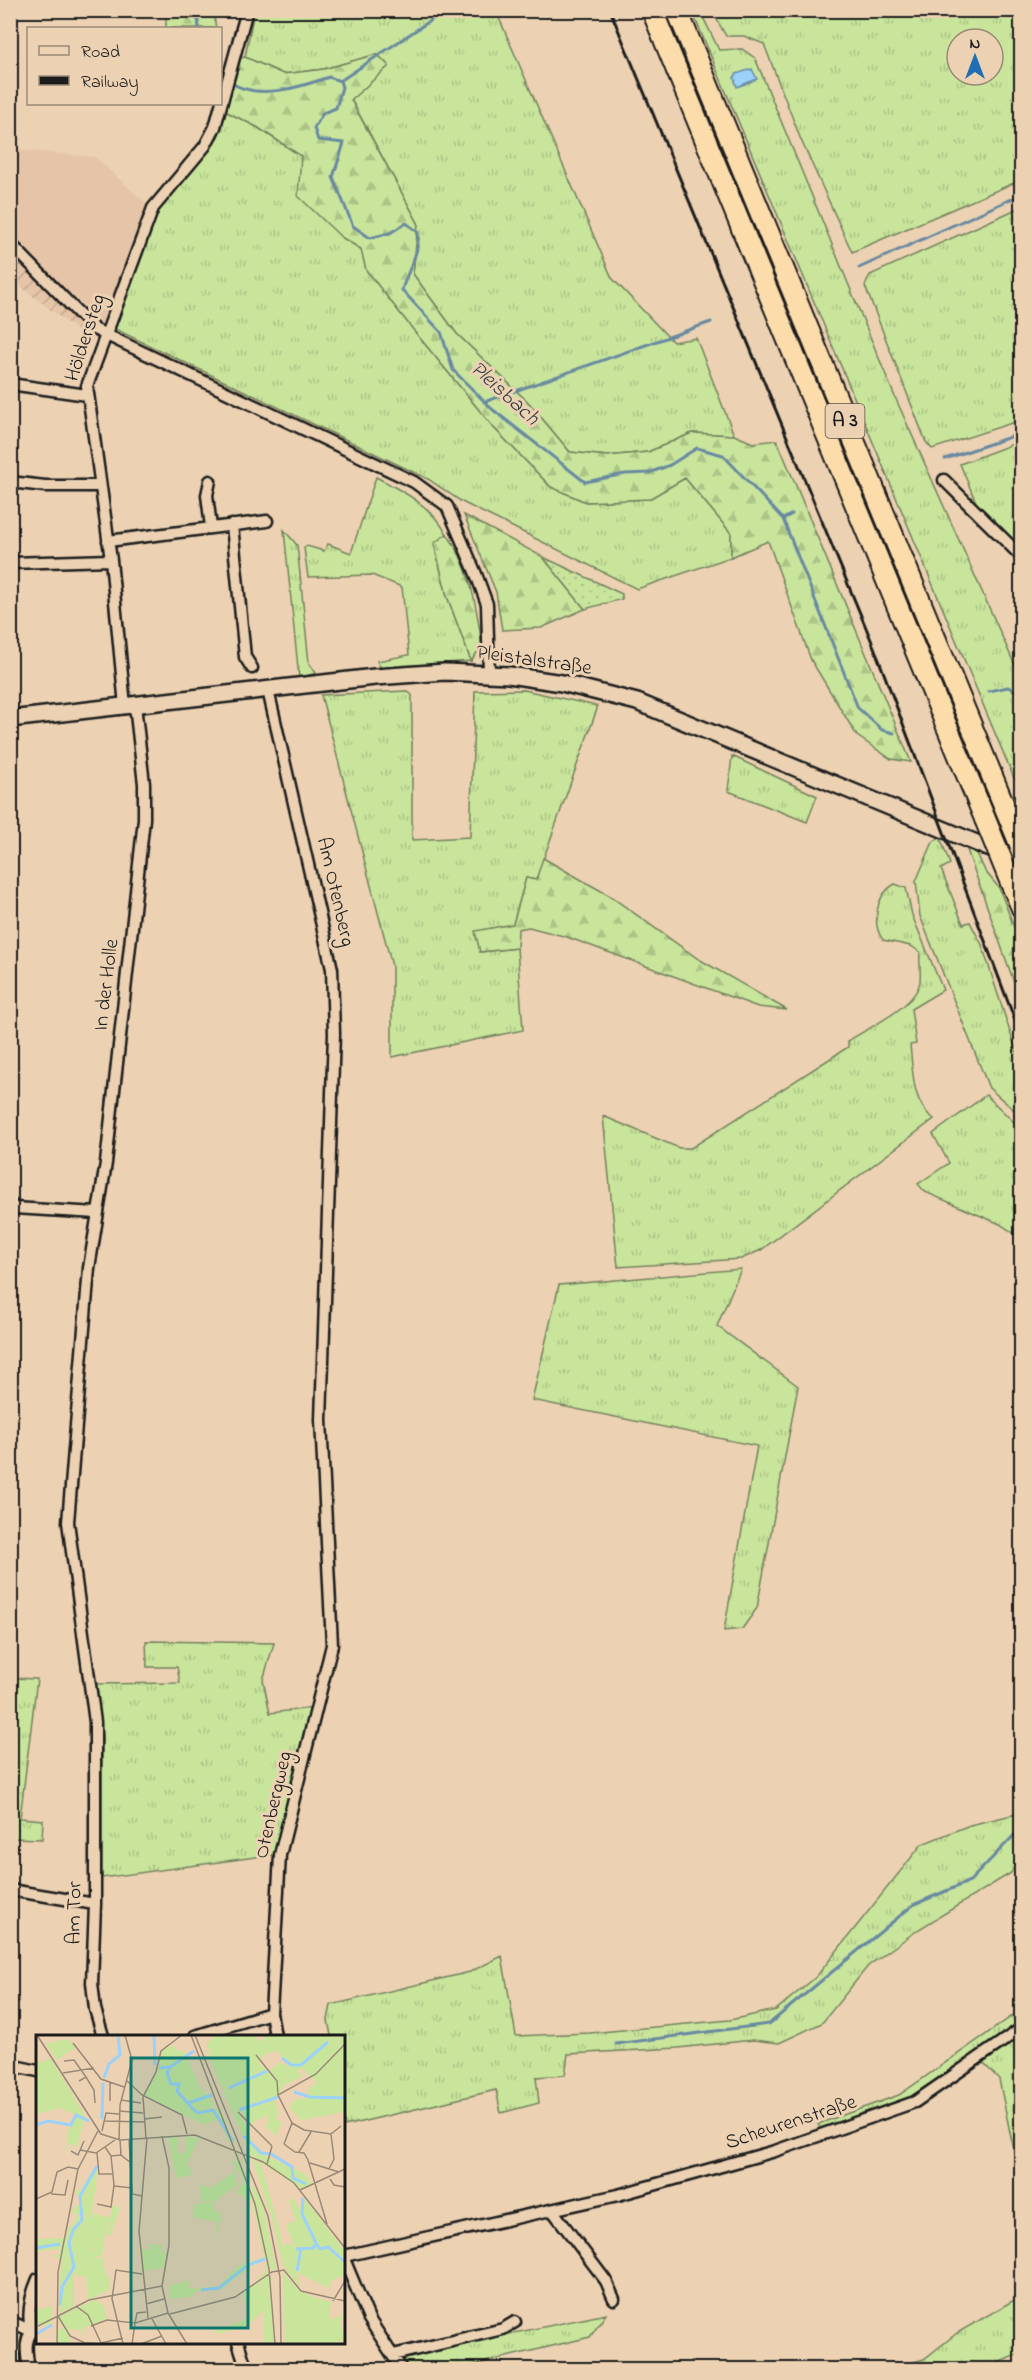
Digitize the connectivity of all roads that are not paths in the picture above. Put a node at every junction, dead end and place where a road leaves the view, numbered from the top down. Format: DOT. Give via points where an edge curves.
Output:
graph roads {
  1 [pos="248,10"];
  2 [pos="652,10"];
  3 [pos="677,10"];
  4 [pos="222,100"];
  5 [pos="220,105"];
  6 [pos="10,243"];
  7 [pos="105,334"];
  8 [pos="10,384"];
  9 [pos="87,396"];
  10 [pos="944,480"];
  11 [pos="10,482"];
  12 [pos="210,482"];
  13 [pos="100,486"];
  14 [pos="267,521"];
  15 [pos="232,525"];
  16 [pos="211,527"];
  17 [pos="108,541"];
  18 [pos="1022,557"];
  19 [pos="111,560"];
  20 [pos="10,563"];
  21 [pos="252,668"];
  22 [pos="489,673"];
  23 [pos="268,690"];
  24 [pos="130,706"];
  25 [pos="10,719"];
  26 [pos="1018,840"];
  27 [pos="1022,862"];
  28 [pos="1022,908"];
  29 [pos="10,1203"];
  30 [pos="97,1214"];
  31 [pos="89,1268"];
  32 [pos="332,1646"];
  33 [pos="10,1890"];
  34 [pos="95,1904"];
  35 [pos="271,2013"];
  36 [pos="1022,2028"];
  37 [pos="102,2035"];
  38 [pos="201,2035"];
  39 [pos="275,2035"];
  40 [pos="10,2065"];
  41 [pos="36,2071"];
  42 [pos="553,2211"];
  43 [pos="345,2258"];
  44 [pos="345,2260"];
  45 [pos="36,2284"];
  46 [pos="614,2299"];
  47 [pos="10,2321"];
  48 [pos="515,2322"];
  49 [pos="34,2329"];
  50 [pos="238,2344"];
  51 [pos="393,2355"];
  52 [pos="29,2370"];
  53 [pos="247,2370"];
  54 [pos="402,2370"];
  1 -- 4 [label="street, Höldersteg"];
  2 -- 28 [label="highway, A 3, bridge"];
  3 -- 26 [label="highway, A 3"];
  5 -- 7 [label="street, Höldersteg" via="211,136 153,208"];
  6 -- 7 [label="street" via="94,329"];
  7 -- 9 [label="street, Höldersteg"];
  7 -- 22 [label="street" via="414,482 447,506 487,604"];
  8 -- 9 [label="street"];
  9 -- 13 [label="street, Höldersteg"];
  10 -- 18 [label="street"];
  11 -- 13 [label="street"];
  12 -- 16 [label="street" via="207,495"];
  13 -- 17 [label="street, Höldersteg"];
  14 -- 15 [label="street"];
  15 -- 16 [label="street"];
  15 -- 21 [label="street" via="245,657"];
  16 -- 17 [label="street"];
  17 -- 19 [label="street, Höldersteg"];
  19 -- 20 [label="street"];
  19 -- 24 [label="street, Höldersteg"];
  22 -- 23 [label="main road, Pleistalstraße" via="375,677"];
  22 -- 27 [label="main road, Pleistalstraße" via="562,682 637,702"];
  23 -- 24 [label="main road, Pleistalstraße"];
  23 -- 32 [label="street, Am Otenberg" via="332,969 334,1034 321,1420"];
  24 -- 25 [label="main road, Pleistalstraße"];
  24 -- 30 [label="street, In der Holle" via="144,784 144,819"];
  29 -- 30 [label="street" via="14,1208"];
  30 -- 31 [label="street, In der Holle"];
  31 -- 34 [label="street, Am Tor" via="68,1522 95,1722"];
  32 -- 35 [label="street, Otenbergweg" via="280,1855"];
  33 -- 34 [label="street"];
  34 -- 37 [label="street, Am Tor" via="92,1983"];
  35 -- 38 [label="street"];
  35 -- 39 [label="street, Otenbergweg"];
  36 -- 42 [label="street, Scheurenstraße" via="915,2102 775,2151"];
  40 -- 41 [label="street"];
  42 -- 43 [label="street, Scheurenstraße"];
  42 -- 46 [label="street" via="606,2281"];
  44 -- 51 [label="street" via="369,2319"];
  45 -- 49 [label="street" via="29,2321"];
  47 -- 49 [label="street"];
  48 -- 51 [label="street" via="503,2329"];
  49 -- 52 [label="street" via="26,2341"];
  50 -- 53 [label="street"];
  51 -- 54 [label="street"];
}
